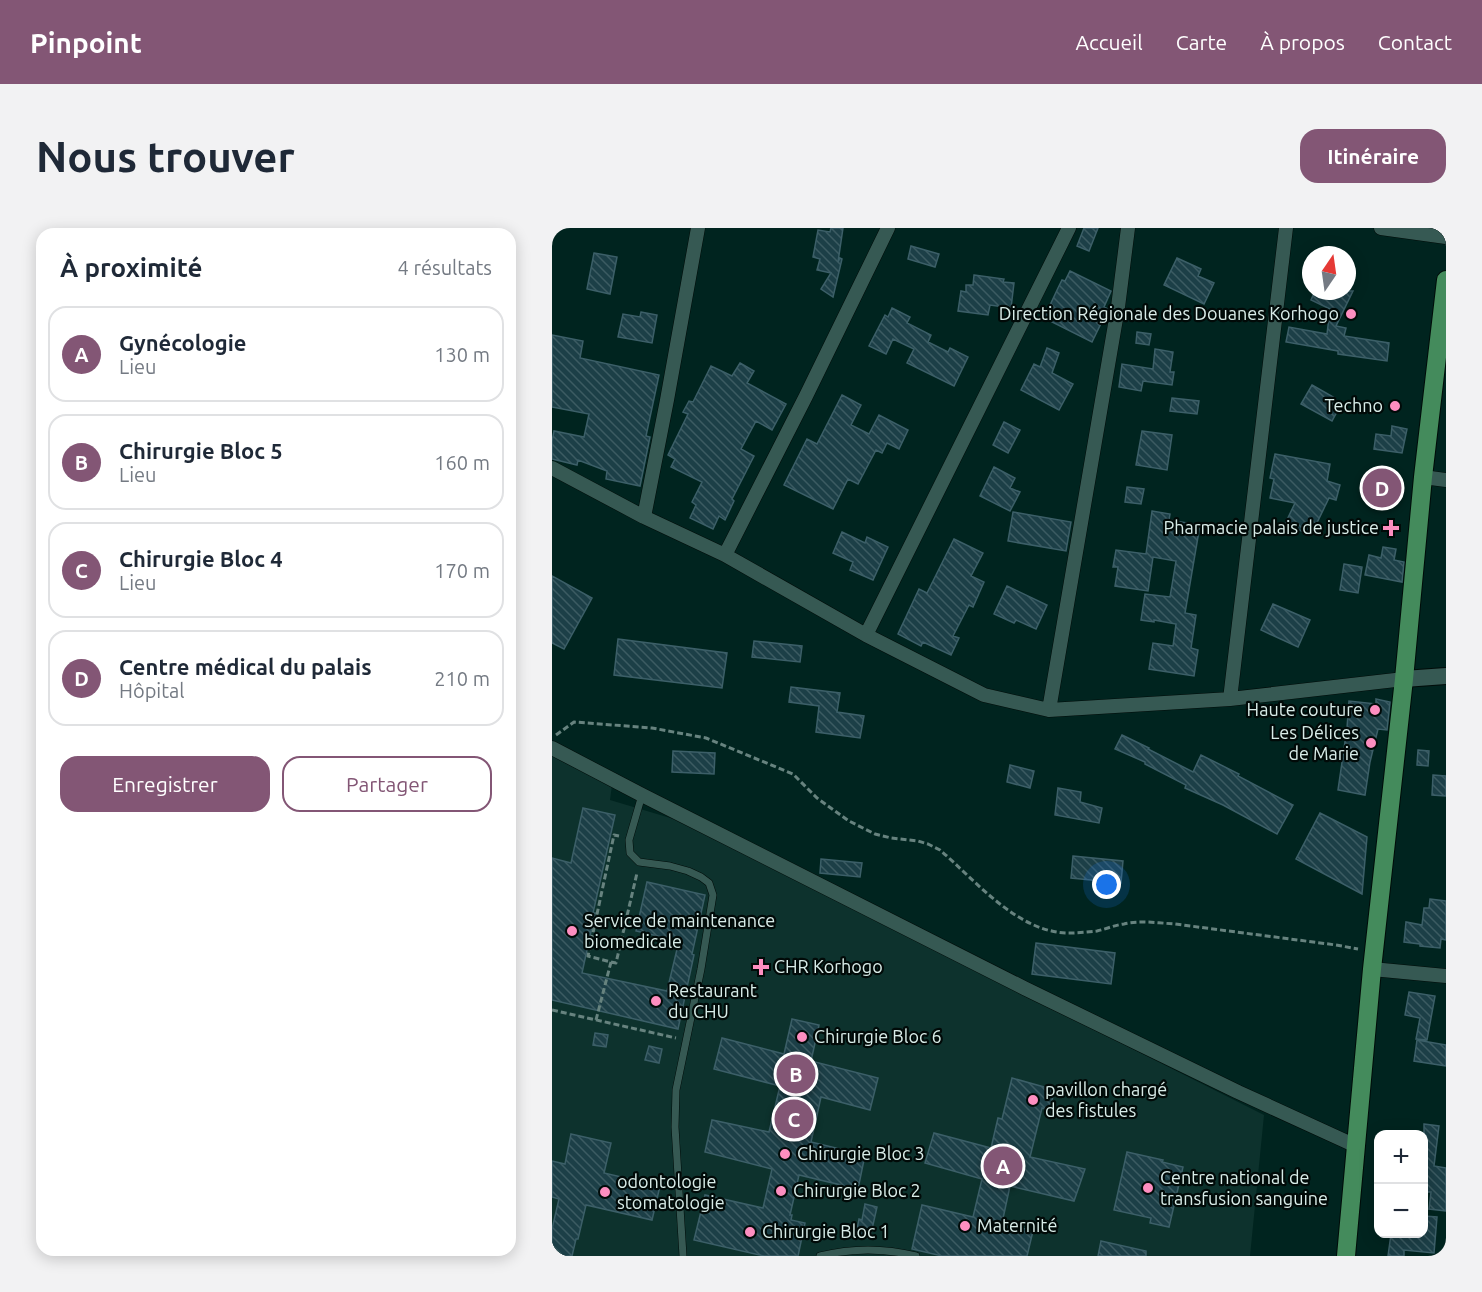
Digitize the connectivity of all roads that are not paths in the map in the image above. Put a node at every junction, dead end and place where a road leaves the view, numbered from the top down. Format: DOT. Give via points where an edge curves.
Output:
graph roads {
  1 [pos="698,228"];
  2 [pos="888,228"];
  3 [pos="1070,228"];
  4 [pos="1128,228"];
  5 [pos="1286,228"];
  6 [pos="1381,228"];
  7 [pos="1446,237"];
  8 [pos="1446,280"];
  9 [pos="552,468"];
  10 [pos="1424,477"];
  11 [pos="1446,480"];
  12 [pos="644,516"];
  13 [pos="725,555"];
  14 [pos="866,635"];
  15 [pos="1446,676"];
  16 [pos="1404,679"];
  17 [pos="1230,699"];
  18 [pos="1049,710"];
  19 [pos="552,748"];
  20 [pos="642,795"];
  21 [pos="1373,961"];
  22 [pos="1446,976"];
  23 [pos="1356,1146"];
  24 [pos="683,1256"];
  25 [pos="820,1256"];
  26 [pos="916,1256"];
  27 [pos="1346,1256"];
  1 -- 12 [label="street"];
  2 -- 13 [label="street"];
  3 -- 14 [label="street"];
  4 -- 18 [label="street"];
  5 -- 17 [label="street"];
  6 -- 7 [label="street"];
  8 -- 10 [label="main road"];
  9 -- 12 [label="street"];
  10 -- 11 [label="street"];
  10 -- 16 [label="main road"];
  12 -- 13 [label="street"];
  13 -- 14 [label="street"];
  14 -- 18 [label="street" via="984,694"];
  15 -- 16 [label="street"];
  16 -- 17 [label="street"];
  16 -- 21 [label="main road"];
  17 -- 18 [label="street"];
  19 -- 20 [label="street"];
  20 -- 23 [label="street" via="1046,998"];
  20 -- 24 [label="lane" via="629,840 630,853 639,862 670,866 700,877 709,883 713,895 676,1090"];
  21 -- 22 [label="street"];
  21 -- 23 [label="main road"];
  23 -- 27 [label="main road"];
  25 -- 26 [label="lane" via="860,1249"];
}
